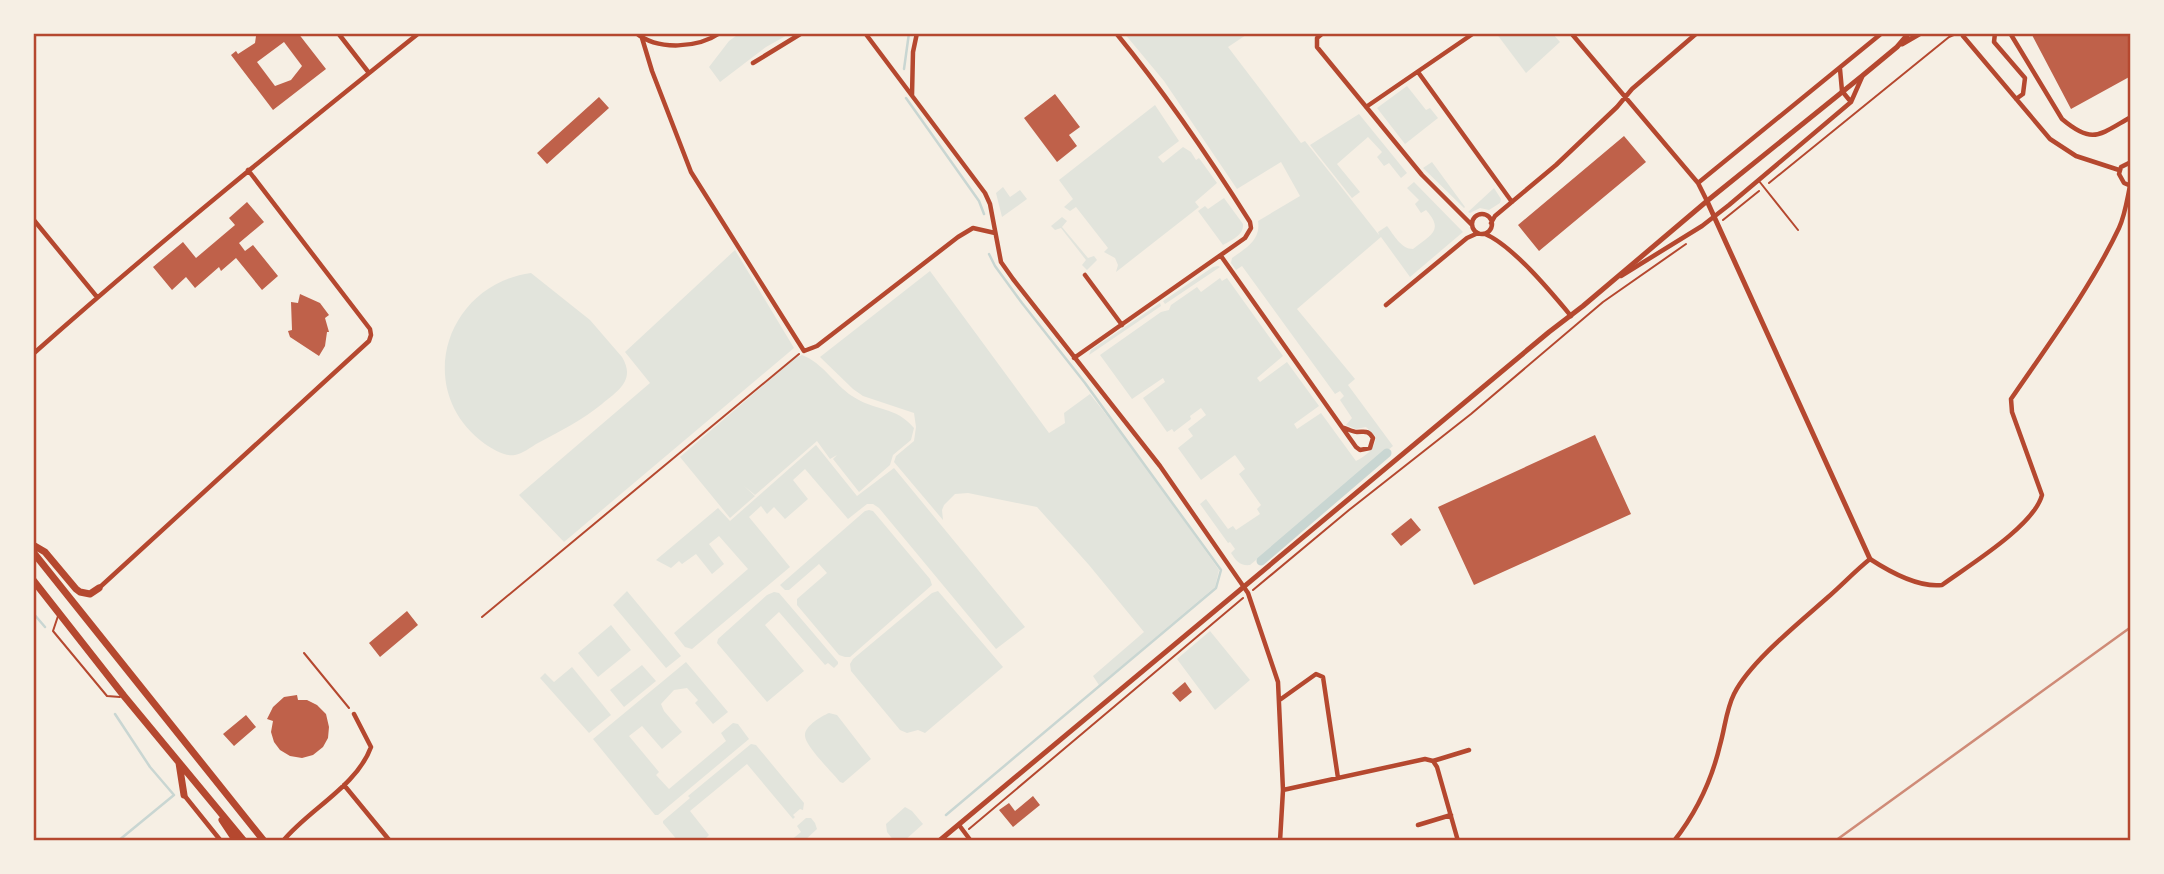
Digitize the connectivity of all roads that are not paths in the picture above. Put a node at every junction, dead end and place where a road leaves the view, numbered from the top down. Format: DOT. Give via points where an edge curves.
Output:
graph roads {
  1 [pos="338,33"];
  2 [pos="419,33"];
  3 [pos="636,33"];
  4 [pos="720,33"];
  5 [pos="802,33"];
  6 [pos="865,33"];
  7 [pos="916,33"];
  8 [pos="1116,33"];
  9 [pos="1323,33"];
  10 [pos="1474,33"];
  11 [pos="1571,33"];
  12 [pos="1697,33"];
  13 [pos="1909,33"];
  14 [pos="1921,33"];
  15 [pos="1995,33"];
  16 [pos="2010,33"];
  17 [pos="1880,34"];
  18 [pos="1962,34"];
  19 [pos="642,38"];
  20 [pos="1897,47"];
  21 [pos="753,63"];
  22 [pos="1840,68"];
  23 [pos="1418,72"];
  24 [pos="369,73"];
  25 [pos="2034,73"];
  26 [pos="1862,76"];
  27 [pos="2025,78"];
  28 [pos="1842,91"];
  29 [pos="912,95"];
  30 [pos="1624,97"];
  31 [pos="2016,99"];
  32 [pos="1851,102"];
  33 [pos="1366,107"];
  34 [pos="2131,117"];
  35 [pos="2131,162"];
  36 [pos="248,170"];
  37 [pos="2119,170"];
  38 [pos="1759,180"];
  39 [pos="1698,183"];
  40 [pos="2131,186"];
  41 [pos="1707,201"];
  42 [pos="1512,202"];
  43 [pos="1487,216"];
  44 [pos="1495,216"];
  45 [pos="1715,217"];
  46 [pos="33,219"];
  47 [pos="1472,226"];
  48 [pos="1491,226"];
  49 [pos="1798,230"];
  50 [pos="995,233"];
  51 [pos="1481,233"];
  52 [pos="1492,236"];
  53 [pos="1467,238"];
  54 [pos="1220,256"];
  55 [pos="1085,275"];
  56 [pos="1612,282"];
  57 [pos="97,298"];
  58 [pos="1386,305"];
  59 [pos="1570,316"];
  60 [pos="1122,325"];
  61 [pos="33,355"];
  62 [pos="1074,358"];
  63 [pos="1344,428"];
  64 [pos="33,544"];
  65 [pos="33,552"];
  66 [pos="1870,559"];
  67 [pos="33,580"];
  68 [pos="1244,586"];
  69 [pos="99,588"];
  70 [pos="59,612"];
  71 [pos="124,696"];
  72 [pos="1280,699"];
  73 [pos="354,714"];
  74 [pos="1469,750"];
  75 [pos="1433,761"];
  76 [pos="179,762"];
  77 [pos="1338,778"];
  78 [pos="344,785"];
  79 [pos="1283,790"];
  80 [pos="184,796"];
  81 [pos="209,798"];
  82 [pos="1451,815"];
  83 [pos="959,825"];
  84 [pos="1418,825"];
  85 [pos="221,841"];
  86 [pos="236,841"];
  87 [pos="244,841"];
  88 [pos="264,841"];
  89 [pos="283,841"];
  90 [pos="390,841"];
  91 [pos="939,841"];
  92 [pos="971,841"];
  93 [pos="1280,841"];
  94 [pos="1458,841"];
  95 [pos="1674,841"];
  1 -- 24 [label="street"];
  2 -- 24 [label="street"];
  3 -- 19 [label="street"];
  4 -- 19 [label="street" via="703,43 672,45"];
  5 -- 21 [label="street"];
  6 -- 29 [label="street"];
  7 -- 29 [label="street"];
  8 -- 54 [label="street" via="1250,222 1245,238"];
  9 -- 33 [label="street" via="1315,43"];
  10 -- 23 [label="street"];
  11 -- 30 [label="street"];
  12 -- 30 [label="street"];
  13 -- 20 [label="main road"];
  14 -- 20 [label="main road"];
  15 -- 27 [label="street" via="1994,42"];
  16 -- 25 [label="street"];
  17 -- 22 [label="street"];
  18 -- 31 [label="street"];
  19 -- 50 [label="street" via="691,172 804,351 817,346 958,237 973,228"];
  20 -- 26 [label="main road"];
  22 -- 28 [label="street"];
  22 -- 39 [label="street"];
  23 -- 33 [label="street"];
  23 -- 42 [label="street"];
  24 -- 36 [label="street"];
  25 -- 27 [label="street"];
  25 -- 34 [label="street" via="2062,119 2085,135 2100,134"];
  26 -- 28 [label="main road"];
  26 -- 32 [label="street"];
  27 -- 31 [label="street" via="2023,94"];
  28 -- 32 [label="street"];
  28 -- 41 [label="main road"];
  29 -- 50 [label="street" via="985,193"];
  30 -- 39 [label="street"];
  30 -- 42 [label="street"];
  31 -- 37 [label="street" via="2059,147"];
  32 -- 38 [label="street"];
  33 -- 47 [label="street"];
  35 -- 37 [label="street"];
  36 -- 57 [label="street"];
  36 -- 69 [label="street" via="370,329 369,341"];
  37 -- 40 [label="street" via="2121,181"];
  38 -- 45 [label="street"];
  38 -- 49 [label="lane"];
  39 -- 41 [label="street"];
  40 -- 66 [label="street" via="2123,217 2105,254 2011,399 2042,495 2029,519 1942,585 1920,584"];
  41 -- 45 [label="main road"];
  41 -- 56 [label="main road"];
  42 -- 44 [label="street"];
  43 -- 44 [label="street"];
  43 -- 47 [label="street" via="1476,217"];
  43 -- 48 [label="street"];
  44 -- 48 [label="street"];
  45 -- 56 [label="street"];
  45 -- 66 [label="main road"];
  46 -- 57 [label="street"];
  47 -- 51 [label="street"];
  47 -- 53 [label="street"];
  48 -- 51 [label="street"];
  48 -- 52 [label="street"];
  50 -- 62 [label="street" via="1001,262"];
  51 -- 52 [label="street"];
  51 -- 53 [label="street"];
  52 -- 59 [label="street"];
  53 -- 58 [label="street"];
  54 -- 60 [label="street"];
  54 -- 63 [label="street"];
  55 -- 60 [label="street"];
  56 -- 59 [label="main road"];
  57 -- 61 [label="street"];
  59 -- 68 [label="main road"];
  60 -- 62 [label="street"];
  62 -- 68 [label="street" via="1189,505"];
  63 -- 63 [label="street" via="1356,447 1370,448 1370,433"];
  64 -- 69 [label="highway" via="46,552 80,592 90,594"];
  65 -- 88 [label="highway"];
  66 -- 95 [label="street" via="1783,637 1735,690 1715,766"];
  67 -- 70 [label="highway"];
  68 -- 72 [label="street"];
  68 -- 83 [label="main road"];
  70 -- 71 [label="highway"];
  70 -- 71 [label="lane" via="53,631 107,696"];
  71 -- 76 [label="highway"];
  72 -- 77 [label="street" via="1316,674 1323,677"];
  72 -- 79 [label="street"];
  73 -- 78 [label="street" via="371,747"];
  74 -- 75 [label="street"];
  75 -- 77 [label="street"];
  75 -- 82 [label="street"];
  76 -- 80 [label="highway"];
  76 -- 81 [label="highway"];
  77 -- 79 [label="street"];
  78 -- 89 [label="street"];
  78 -- 90 [label="street"];
  79 -- 93 [label="street"];
  80 -- 85 [label="street"];
  81 -- 86 [label="highway"];
  81 -- 87 [label="highway"];
  82 -- 84 [label="street"];
  82 -- 94 [label="street"];
  83 -- 91 [label="main road"];
  83 -- 92 [label="street"];
}
